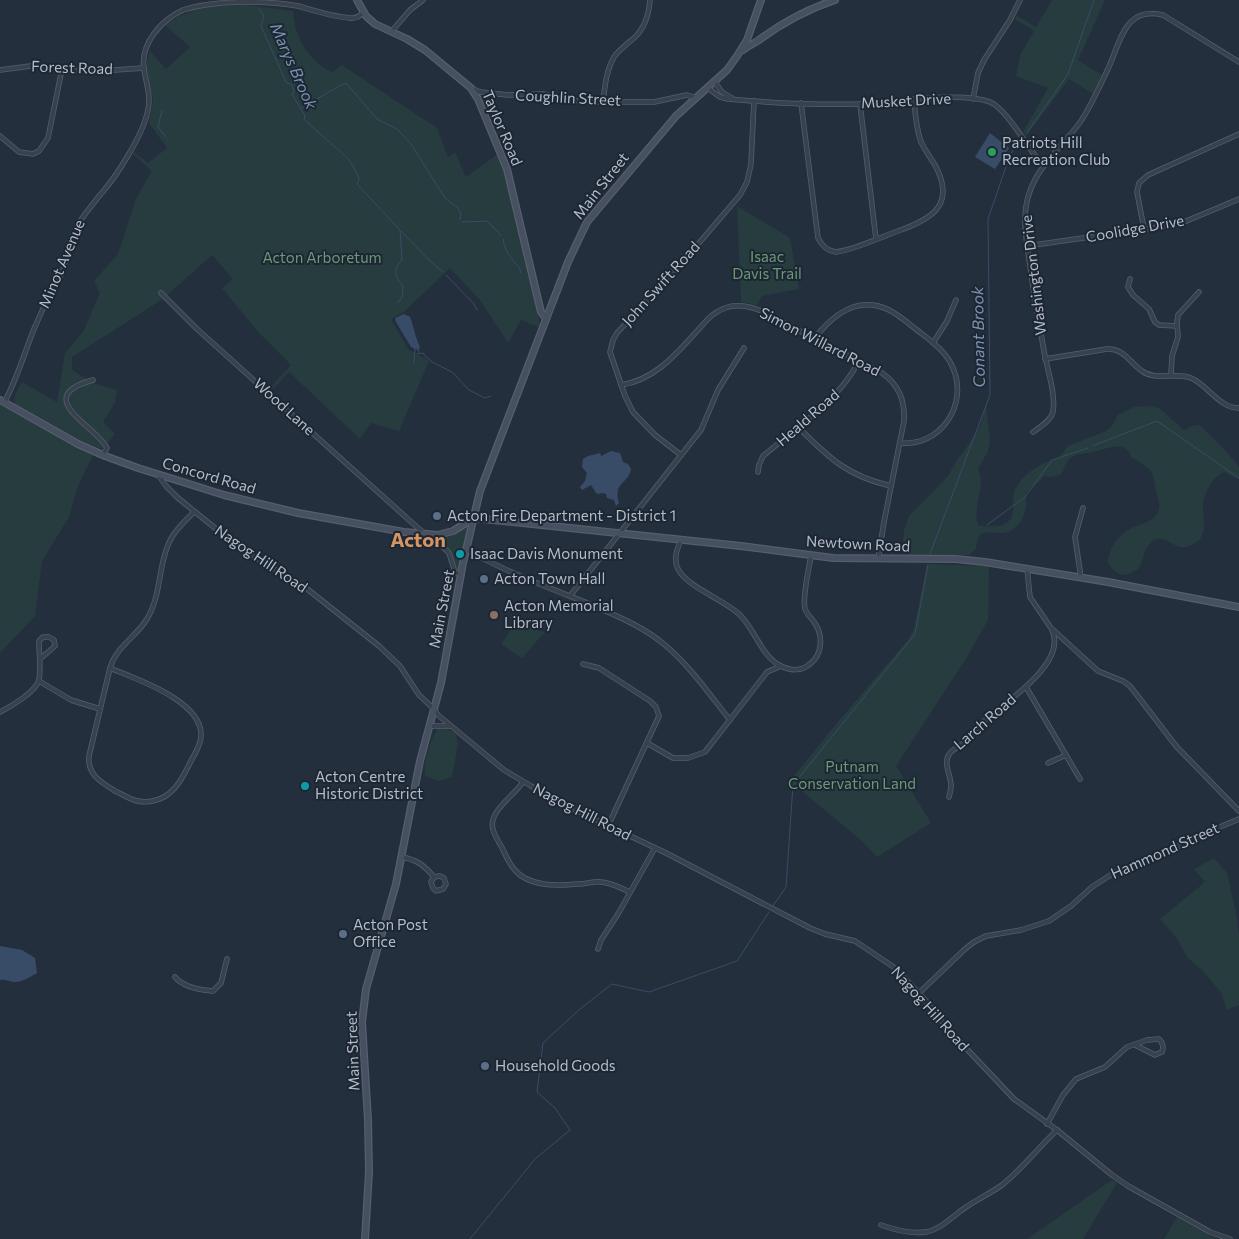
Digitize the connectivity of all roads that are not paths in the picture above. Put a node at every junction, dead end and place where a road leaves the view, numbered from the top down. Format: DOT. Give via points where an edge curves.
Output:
graph roads {
  1 [pos="357,0"];
  2 [pos="423,0"];
  3 [pos="650,0"];
  4 [pos="761,0"];
  5 [pos="835,0"];
  6 [pos="1020,0"];
  7 [pos="363,13"];
  8 [pos="391,32"];
  9 [pos="764,35"];
  10 [pos="748,37"];
  11 [pos="754,42"];
  12 [pos="737,56"];
  13 [pos="1239,62"];
  14 [pos="144,68"];
  15 [pos="62,69"];
  16 [pos="0,70"];
  17 [pos="715,82"];
  18 [pos="471,88"];
  19 [pos="708,88"];
  20 [pos="696,98"];
  21 [pos="973,99"];
  22 [pos="739,100"];
  23 [pos="914,100"];
  24 [pos="754,101"];
  25 [pos="603,102"];
  26 [pos="801,103"];
  27 [pos="860,104"];
  28 [pos="1239,134"];
  29 [pos="0,136"];
  30 [pos="1043,166"];
  31 [pos="1239,199"];
  32 [pos="1144,230"];
  33 [pos="876,239"];
  34 [pos="1027,246"];
  35 [pos="1130,279"];
  36 [pos="1199,292"];
  37 [pos="161,293"];
  38 [pos="956,300"];
  39 [pos="546,319"];
  40 [pos="1177,326"];
  41 [pos="814,339"];
  42 [pos="933,343"];
  43 [pos="744,348"];
  44 [pos="1045,359"];
  45 [pos="858,362"];
  46 [pos="1171,375"];
  47 [pos="93,380"];
  48 [pos="621,385"];
  49 [pos="2,401"];
  50 [pos="1239,408"];
  51 [pos="798,427"];
  52 [pos="1032,432"];
  53 [pos="900,443"];
  54 [pos="103,455"];
  55 [pos="681,455"];
  56 [pos="758,472"];
  57 [pos="158,474"];
  58 [pos="891,486"];
  59 [pos="1083,508"];
  60 [pos="194,512"];
  61 [pos="474,518"];
  62 [pos="409,520"];
  63 [pos="404,532"];
  64 [pos="619,533"];
  65 [pos="428,535"];
  66 [pos="680,540"];
  67 [pos="466,549"];
  68 [pos="811,556"];
  69 [pos="878,560"];
  70 [pos="1027,568"];
  71 [pos="461,575"];
  72 [pos="1080,578"];
  73 [pos="570,596"];
  74 [pos="1239,607"];
  75 [pos="1051,628"];
  76 [pos="40,659"];
  77 [pos="584,664"];
  78 [pos="781,666"];
  79 [pos="110,668"];
  80 [pos="38,681"];
  81 [pos="1026,687"];
  82 [pos="100,709"];
  83 [pos="434,709"];
  84 [pos="0,712"];
  85 [pos="730,720"];
  86 [pos="429,726"];
  87 [pos="450,726"];
  88 [pos="647,743"];
  89 [pos="1066,755"];
  90 [pos="1048,763"];
  91 [pos="1080,779"];
  92 [pos="523,782"];
  93 [pos="949,797"];
  94 [pos="1239,811"];
  95 [pos="1239,819"];
  96 [pos="608,826"];
  97 [pos="655,848"];
  98 [pos="402,857"];
  99 [pos="434,877"];
  100 [pos="630,892"];
  101 [pos="598,949"];
  102 [pos="227,959"];
  103 [pos="175,977"];
  104 [pos="919,993"];
  105 [pos="1135,1045"];
  106 [pos="1047,1124"];
  107 [pos="1056,1130"];
  108 [pos="881,1225"];
  109 [pos="365,1236"];
  110 [pos="360,1239"];
  111 [pos="1230,1239"];
  1 -- 7 [label="street, Taylor Road"];
  2 -- 8 [label="street"];
  3 -- 25 [label="street" via="644,25 611,64 606,75"];
  4 -- 10 [label="street, Main Street"];
  5 -- 9 [label="street" via="794,17"];
  6 -- 21 [label="street" via="984,60"];
  7 -- 8 [label="street, Taylor Road"];
  7 -- 14 [label="street, Minot Avenue" via="348,18 278,3 242,0 204,3 182,10 159,27 145,48"];
  8 -- 18 [label="street, Taylor Road" via="425,50"];
  9 -- 10 [label="street"];
  9 -- 11 [label="street"];
  10 -- 11 [label="street"];
  10 -- 12 [label="street, Main Street"];
  11 -- 12 [label="street"];
  12 -- 17 [label="street, Main Street"];
  13 -- 30 [label="street, Washington Drive" via="1168,18 1152,12 1142,14 1129,22 1081,120"];
  14 -- 15 [label="street, Forest Road"];
  14 -- 49 [label="street, Minot Avenue" via="150,95 146,118 123,165 73,232 60,276 49,294 13,387"];
  15 -- 16 [label="street, Forest Road" via="38,65"];
  15 -- 29 [label="street" via="48,138 40,151 33,154 19,152"];
  17 -- 19 [label="street, Main Street"];
  17 -- 22 [label="street, Musket Drive" via="730,98"];
  18 -- 25 [label="street, Coughlin Street" via="508,95 543,94 584,102"];
  18 -- 39 [label="street, Taylor Road" via="507,169 541,312"];
  19 -- 20 [label="street, Main Street"];
  19 -- 22 [label="street, Musket Drive" via="720,98"];
  20 -- 25 [label="street, Coughlin Street" via="686,95 654,102"];
  20 -- 39 [label="street, Main Street" via="676,116 587,222"];
  21 -- 23 [label="street, Musket Drive"];
  21 -- 30 [label="street, Musket Drive" via="991,102 1002,111"];
  22 -- 24 [label="street, Musket Drive"];
  23 -- 27 [label="street, Musket Drive"];
  23 -- 33 [label="street" via="920,139 936,166 943,185 943,198 937,210 925,220"];
  24 -- 26 [label="street, Musket Drive"];
  24 -- 48 [label="street, John Swift Road" via="751,164 745,186 723,216 613,340 610,352"];
  26 -- 27 [label="street, Musket Drive"];
  26 -- 33 [label="street" via="820,241 827,250 836,252"];
  27 -- 33 [label="street"];
  28 -- 32 [label="street" via="1142,179 1137,192"];
  30 -- 34 [label="street, Washington Drive" via="1027,202"];
  31 -- 32 [label="street, Coolidge Drive" via="1188,221"];
  32 -- 34 [label="street, Coolidge Drive"];
  34 -- 44 [label="street, Washington Drive"];
  35 -- 40 [label="street" via="1130,291 1149,309 1155,322"];
  36 -- 40 [label="street" via="1180,312"];
  37 -- 62 [label="street, Wood Lane"];
  38 -- 42 [label="street"];
  39 -- 61 [label="street, Main Street" via="480,491"];
  40 -- 46 [label="street"];
  41 -- 42 [label="street" via="840,313 867,305 889,310"];
  41 -- 45 [label="street, Simon Willard Road"];
  41 -- 48 [label="street, Simon Willard Road" via="759,310 733,306 719,310 709,318 654,373 632,384"];
  42 -- 53 [label="street" via="945,354 954,370 957,392 953,411 942,428 930,437 916,443"];
  43 -- 55 [label="street" via="718,390 705,424"];
  44 -- 46 [label="street" via="1111,348 1121,352 1146,374"];
  44 -- 52 [label="street, Washington Drive" via="1054,410 1048,420"];
  45 -- 51 [label="street, Heald Road" via="844,386"];
  45 -- 53 [label="street, Simon Willard Road" via="882,373 899,390 905,409"];
  46 -- 50 [label="street" via="1196,380 1225,404"];
  47 -- 54 [label="street" via="73,388 67,396 67,404 71,412 103,441 107,448"];
  48 -- 55 [label="street, John Swift Road" via="633,412"];
  49 -- 54 [label="street, Concord Road"];
  51 -- 56 [label="street, Heald Road" via="763,456"];
  51 -- 58 [label="street" via="833,461 872,482"];
  53 -- 58 [label="street, Simon Willard Road"];
  54 -- 57 [label="street, Concord Road"];
  55 -- 64 [label="street"];
  57 -- 60 [label="street, Nagog Hill Road"];
  57 -- 63 [label="street, Concord Road" via="298,513"];
  58 -- 69 [label="street, Simon Willard Road"];
  59 -- 72 [label="street" via="1075,537"];
  60 -- 79 [label="street" via="168,545 156,599 148,617 120,650"];
  60 -- 83 [label="street, Nagog Hill Road" via="256,558 306,588 379,646 400,666 419,695"];
  61 -- 64 [label="street, Newtown Road"];
  61 -- 65 [label="street, Concord Road" via="453,531 438,536"];
  61 -- 67 [label="street, Main Street"];
  62 -- 63 [label="street"];
  62 -- 65 [label="street, Wood Lane"];
  63 -- 65 [label="street, Concord Road"];
  64 -- 66 [label="street, Newtown Road"];
  64 -- 73 [label="street"];
  65 -- 71 [label="street" via="445,548 455,572"];
  66 -- 68 [label="street, Newtown Road"];
  66 -- 78 [label="street" via="676,561 681,573 741,616 770,657"];
  67 -- 71 [label="street, Main Street"];
  67 -- 73 [label="street"];
  68 -- 69 [label="street, Newtown Road"];
  68 -- 78 [label="street" via="805,610 819,632 819,650 810,665 802,669"];
  69 -- 70 [label="street, Newtown Road" via="966,560"];
  70 -- 72 [label="street, Newtown Road"];
  70 -- 75 [label="street" via="1030,597"];
  71 -- 83 [label="street, Main Street"];
  72 -- 74 [label="street, Newtown Road"];
  73 -- 85 [label="street" via="631,623 666,645"];
  75 -- 81 [label="street, Larch Road" via="1054,640 1047,666"];
  75 -- 94 [label="street" via="1098,671 1130,686 1176,746"];
  76 -- 76 [label="street" via="54,647 52,638 45,636 40,639"];
  76 -- 80 [label="street"];
  77 -- 88 [label="street" via="599,668 653,703 659,716"];
  78 -- 85 [label="street" via="767,672"];
  79 -- 82 [label="street"];
  79 -- 82 [label="street" via="172,697 187,708 199,725 199,747 175,789 153,801 139,802 98,781 88,763"];
  80 -- 82 [label="street" via="71,700"];
  80 -- 84 [label="street" via="19,701"];
  81 -- 89 [label="street"];
  81 -- 93 [label="street, Larch Road" via="950,753 946,764 951,784"];
  83 -- 86 [label="street, Main Street"];
  83 -- 87 [label="street, Nagog Hill Road"];
  85 -- 88 [label="street" via="709,748 698,756 673,758"];
  86 -- 87 [label="street"];
  86 -- 98 [label="street, Main Street"];
  87 -- 92 [label="street, Nagog Hill Road"];
  88 -- 96 [label="street"];
  89 -- 90 [label="street"];
  89 -- 91 [label="street"];
  92 -- 96 [label="street, Nagog Hill Road"];
  92 -- 100 [label="street" via="492,822 498,840 516,871 536,882 565,885 600,882"];
  95 -- 104 [label="street, Hammond Street" via="1153,859 1115,872 1049,921 986,936 974,942"];
  96 -- 97 [label="street, Nagog Hill Road"];
  97 -- 100 [label="street"];
  97 -- 104 [label="street, Nagog Hill Road" via="810,928 855,941 895,968"];
  98 -- 99 [label="street" via="425,865"];
  98 -- 109 [label="street, Main Street" via="366,989 362,1022 368,1120"];
  99 -- 99 [label="street" via="440,876 445,880 443,890 433,888 431,882"];
  100 -- 101 [label="street"];
  102 -- 103 [label="street" via="221,983 213,991 184,985"];
  104 -- 106 [label="street, Nagog Hill Road" via="947,1028 1014,1099"];
  105 -- 105 [label="street" via="1155,1055 1163,1050 1159,1039"];
  105 -- 106 [label="street" via="1118,1054 1105,1068 1072,1082"];
  106 -- 107 [label="street, Nagog Hill Road"];
  107 -- 108 [label="street" via="1001,1185 945,1223 928,1232 894,1230"];
  107 -- 111 [label="street, Nagog Hill Road" via="1128,1186 1210,1232"];
  109 -- 110 [label="street"];
}
